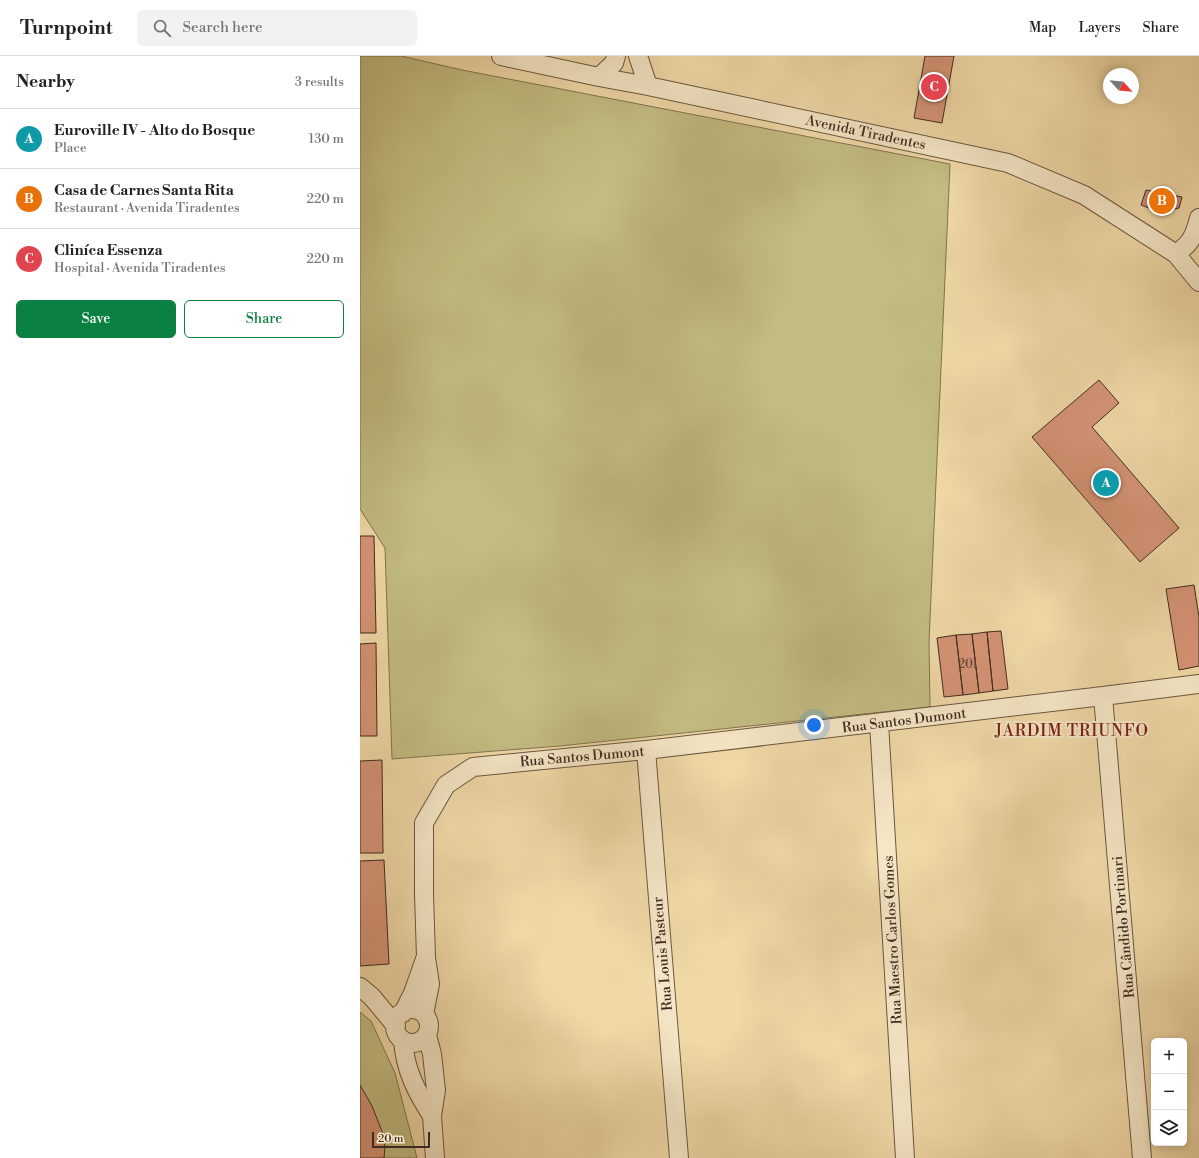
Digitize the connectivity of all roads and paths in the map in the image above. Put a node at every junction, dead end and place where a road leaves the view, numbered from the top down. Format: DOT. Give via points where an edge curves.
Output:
graph roads {
  1 [pos="501,56"];
  2 [pos="616,56"];
  3 [pos="638,56"];
  4 [pos="599,77"];
  5 [pos="648,86"];
  6 [pos="1199,218"];
  7 [pos="1176,254"];
  8 [pos="1199,282"];
  9 [pos="1199,684"];
  10 [pos="1103,696"];
  11 [pos="879,723"];
  12 [pos="646,750"];
  13 [pos="426,958"];
  14 [pos="360,987"];
  15 [pos="424,1014"];
  16 [pos="401,1026"];
  17 [pos="427,1035"];
  18 [pos="432,1116"];
  19 [pos="435,1158"];
  20 [pos="679,1158"];
  21 [pos="905,1158"];
  22 [pos="1142,1158"];
  1 -- 4 [label="street, Avenida Tiradentes"];
  2 -- 4 [label="street" via="614,62"];
  3 -- 5 [label="street"];
  4 -- 5 [label="street, Avenida Tiradentes"];
  5 -- 7 [label="street, Avenida Tiradentes" via="1008,162 1084,195"];
  6 -- 7 [label="street" via="1195,234 1187,246"];
  7 -- 8 [label="street, Avenida Tiradentes"];
  9 -- 10 [label="street, Rua Santos Dumont"];
  10 -- 11 [label="street, Rua Santos Dumont"];
  10 -- 22 [label="street, Rua Cândido Portinari"];
  11 -- 12 [label="street, Rua Santos Dumont"];
  11 -- 21 [label="street, Rua Maestro Carlos Gomes"];
  12 -- 13 [label="street, Rua Santos Dumont" via="473,767 446,785 424,823"];
  12 -- 20 [label="street, Rua Louis Pasteur"];
  13 -- 15 [label="street" via="430,984"];
  13 -- 16 [label="street"];
  14 -- 16 [label="street"];
  15 -- 16 [label="street" via="414,1010"];
  15 -- 17 [label="street" via="429,1024"];
  16 -- 17 [label="street" via="413,1043"];
  16 -- 18 [label="street" via="407,1068 418,1094"];
  17 -- 18 [label="street" via="436,1090"];
  18 -- 19 [label="street"];
}
